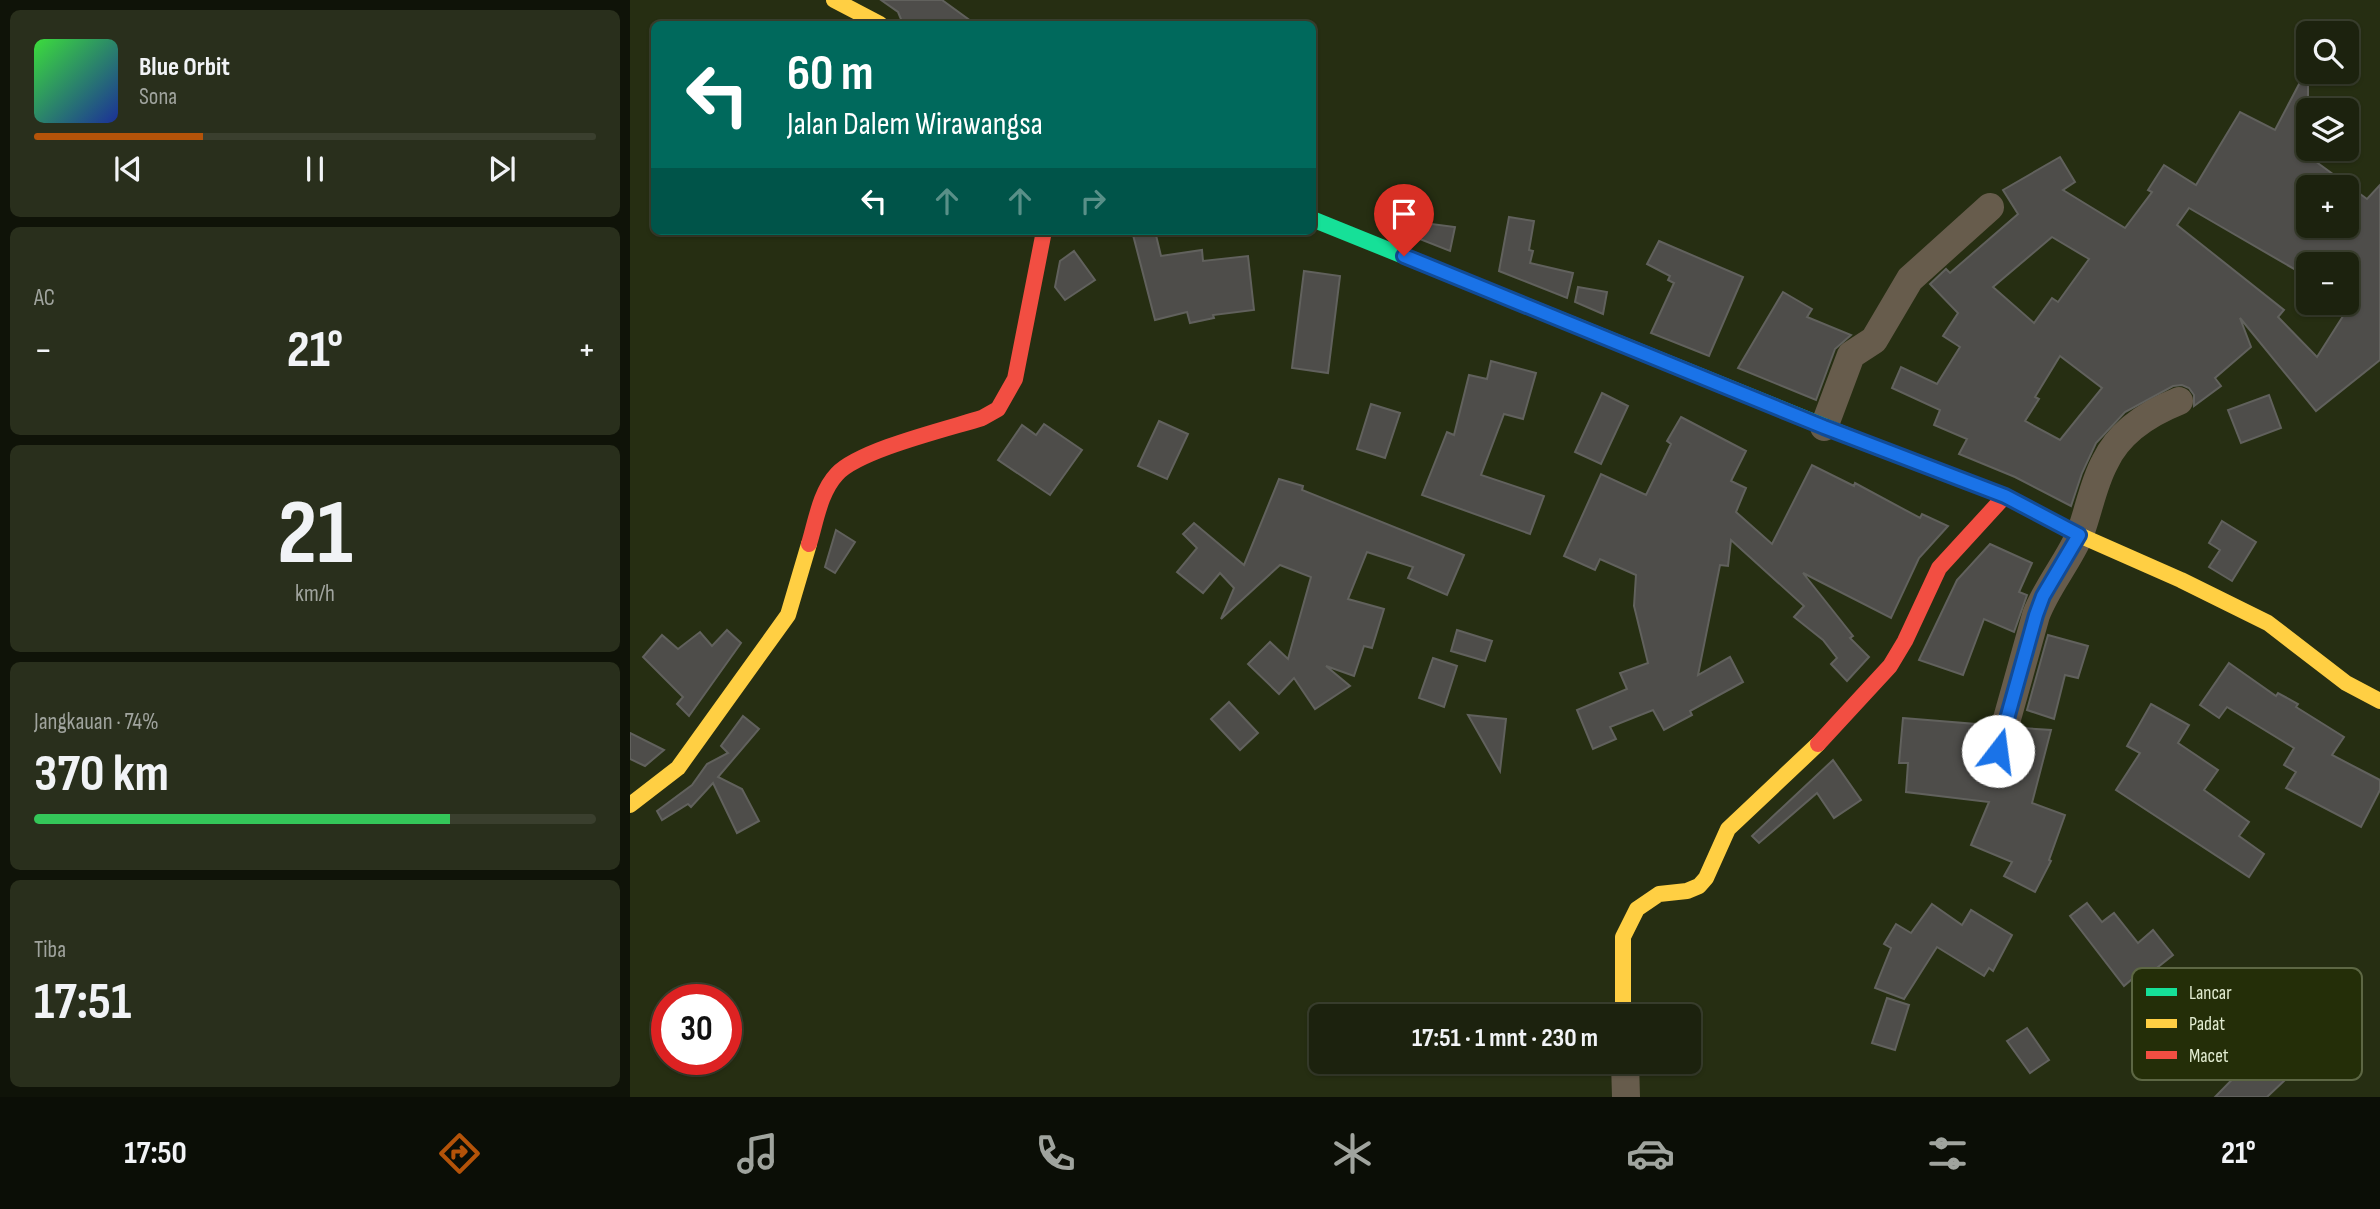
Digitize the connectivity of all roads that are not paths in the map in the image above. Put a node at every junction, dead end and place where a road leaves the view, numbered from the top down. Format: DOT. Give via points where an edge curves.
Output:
graph roads {
  1 [pos="834,0"];
  2 [pos="874,21"];
  3 [pos="1990,207"];
  4 [pos="1316,221"];
  5 [pos="1043,235"];
  6 [pos="2179,401"];
  7 [pos="1824,427"];
  8 [pos="2005,496"];
  9 [pos="2079,535"];
  10 [pos="2380,701"];
  11 [pos="1998,751"];
  12 [pos="630,805"];
  13 [pos="1622,1004"];
  14 [pos="1625,1074"];
  15 [pos="1626,1097"];
  1 -- 2 [label="street"];
  3 -- 7 [label="street" via="1910,279 1874,340 1851,355"];
  4 -- 7 [label="street"];
  5 -- 12 [label="street" via="1014,379 998,409 856,458 835,474 823,496 788,615 678,768"];
  6 -- 9 [label="street" via="2151,412 2105,460"];
  7 -- 8 [label="street"];
  8 -- 9 [label="street"];
  8 -- 13 [label="street" via="1939,568 1890,666 1836,727 1733,823 1699,886 1658,894 1637,909 1623,937"];
  9 -- 10 [label="street" via="2268,623 2346,683"];
  9 -- 11 [label="street" via="2043,596"];
  14 -- 15 [label="street"];
}
